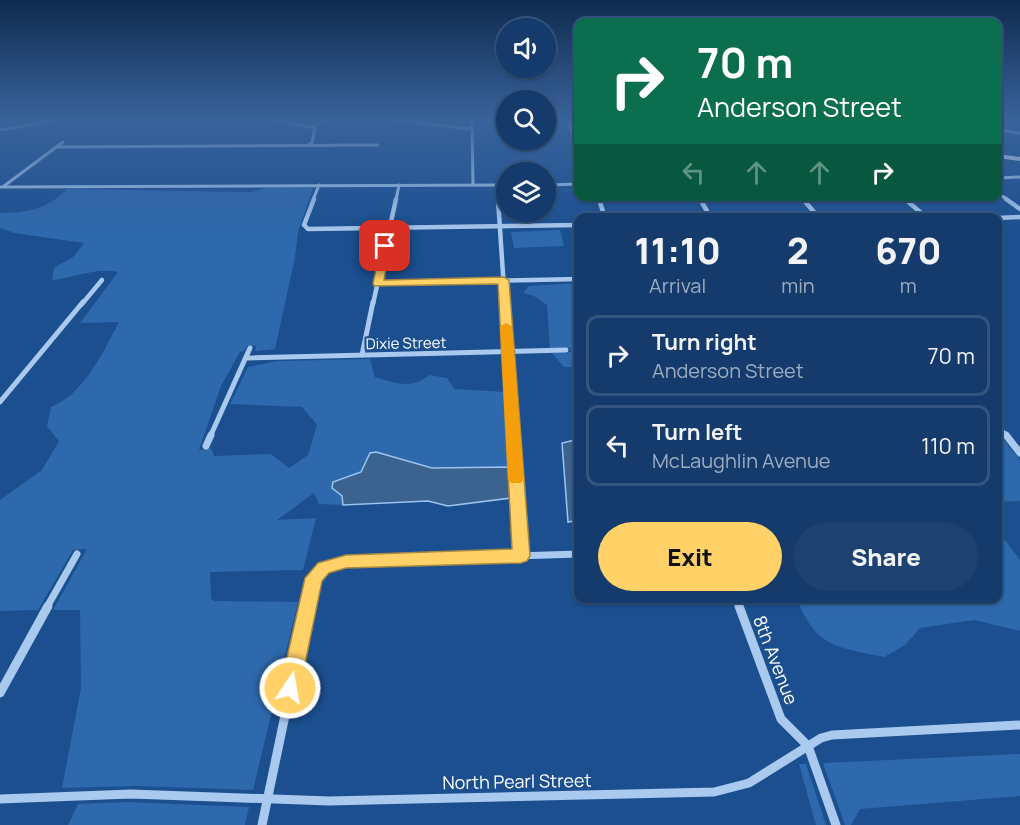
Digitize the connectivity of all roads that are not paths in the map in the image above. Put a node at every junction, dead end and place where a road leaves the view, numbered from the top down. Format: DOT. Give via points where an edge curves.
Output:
graph roads {
  1 [pos="42,158"];
  2 [pos="472,158"];
  3 [pos="1020,177"];
  4 [pos="1002,178"];
  5 [pos="473,184"];
  6 [pos="574,184"];
  7 [pos="319,185"];
  8 [pos="399,185"];
  9 [pos="496,185"];
  10 [pos="556,185"];
  11 [pos="1,188"];
  12 [pos="1002,196"];
  13 [pos="805,201"];
  14 [pos="908,201"];
  15 [pos="1020,209"];
  16 [pos="815,213"];
  17 [pos="921,213"];
  18 [pos="1020,217"];
  19 [pos="1002,218"];
  20 [pos="500,222"];
  21 [pos="574,225"];
  22 [pos="500,226"];
  23 [pos="389,228"];
  24 [pos="574,279"];
  25 [pos="102,280"];
  26 [pos="504,280"];
  27 [pos="378,283"];
  28 [pos="250,348"];
  29 [pos="566,350"];
  30 [pos="508,352"];
  31 [pos="362,355"];
  32 [pos="246,358"];
  33 [pos="0,402"];
  34 [pos="1002,431"];
  35 [pos="206,446"];
  36 [pos="1020,453"];
  37 [pos="77,554"];
  38 [pos="574,554"];
  39 [pos="521,556"];
  40 [pos="737,603"];
  41 [pos="0,693"];
  42 [pos="1020,725"];
  43 [pos="808,746"];
  44 [pos="0,799"];
  45 [pos="267,799"];
  46 [pos="262,825"];
  47 [pos="836,825"];
  1 -- 11 [label="street"];
  2 -- 5 [label="street"];
  3 -- 4 [label="street"];
  5 -- 8 [label="street"];
  5 -- 9 [label="street"];
  6 -- 10 [label="street"];
  7 -- 8 [label="street"];
  7 -- 11 [label="street"];
  7 -- 23 [label="street" via="306,228"];
  8 -- 23 [label="street"];
  12 -- 15 [label="street"];
  13 -- 16 [label="street"];
  14 -- 17 [label="street"];
  18 -- 19 [label="street"];
  20 -- 22 [label="street"];
  21 -- 22 [label="street"];
  22 -- 23 [label="street"];
  22 -- 26 [label="street"];
  23 -- 27 [label="street"];
  24 -- 26 [label="street"];
  25 -- 33 [label="street"];
  26 -- 27 [label="street"];
  26 -- 30 [label="street"];
  27 -- 31 [label="street"];
  28 -- 32 [label="street"];
  29 -- 30 [label="street, Dixie Street"];
  30 -- 31 [label="street, Dixie Street"];
  30 -- 39 [label="street"];
  31 -- 32 [label="street, Dixie Street"];
  32 -- 35 [label="street"];
  34 -- 36 [label="street"];
  37 -- 41 [label="street"];
  38 -- 39 [label="street"];
  39 -- 45 [label="street" via="346,561 324,568 314,578"];
  40 -- 43 [label="street, 8th Avenue" via="781,719"];
  42 -- 43 [label="street, North Pearl Street" via="832,735"];
  43 -- 45 [label="street, North Pearl Street" via="749,783 714,792"];
  43 -- 47 [label="street, 8th Avenue"];
  44 -- 45 [label="street, North Pearl Street" via="131,794"];
  45 -- 46 [label="street"];
}
